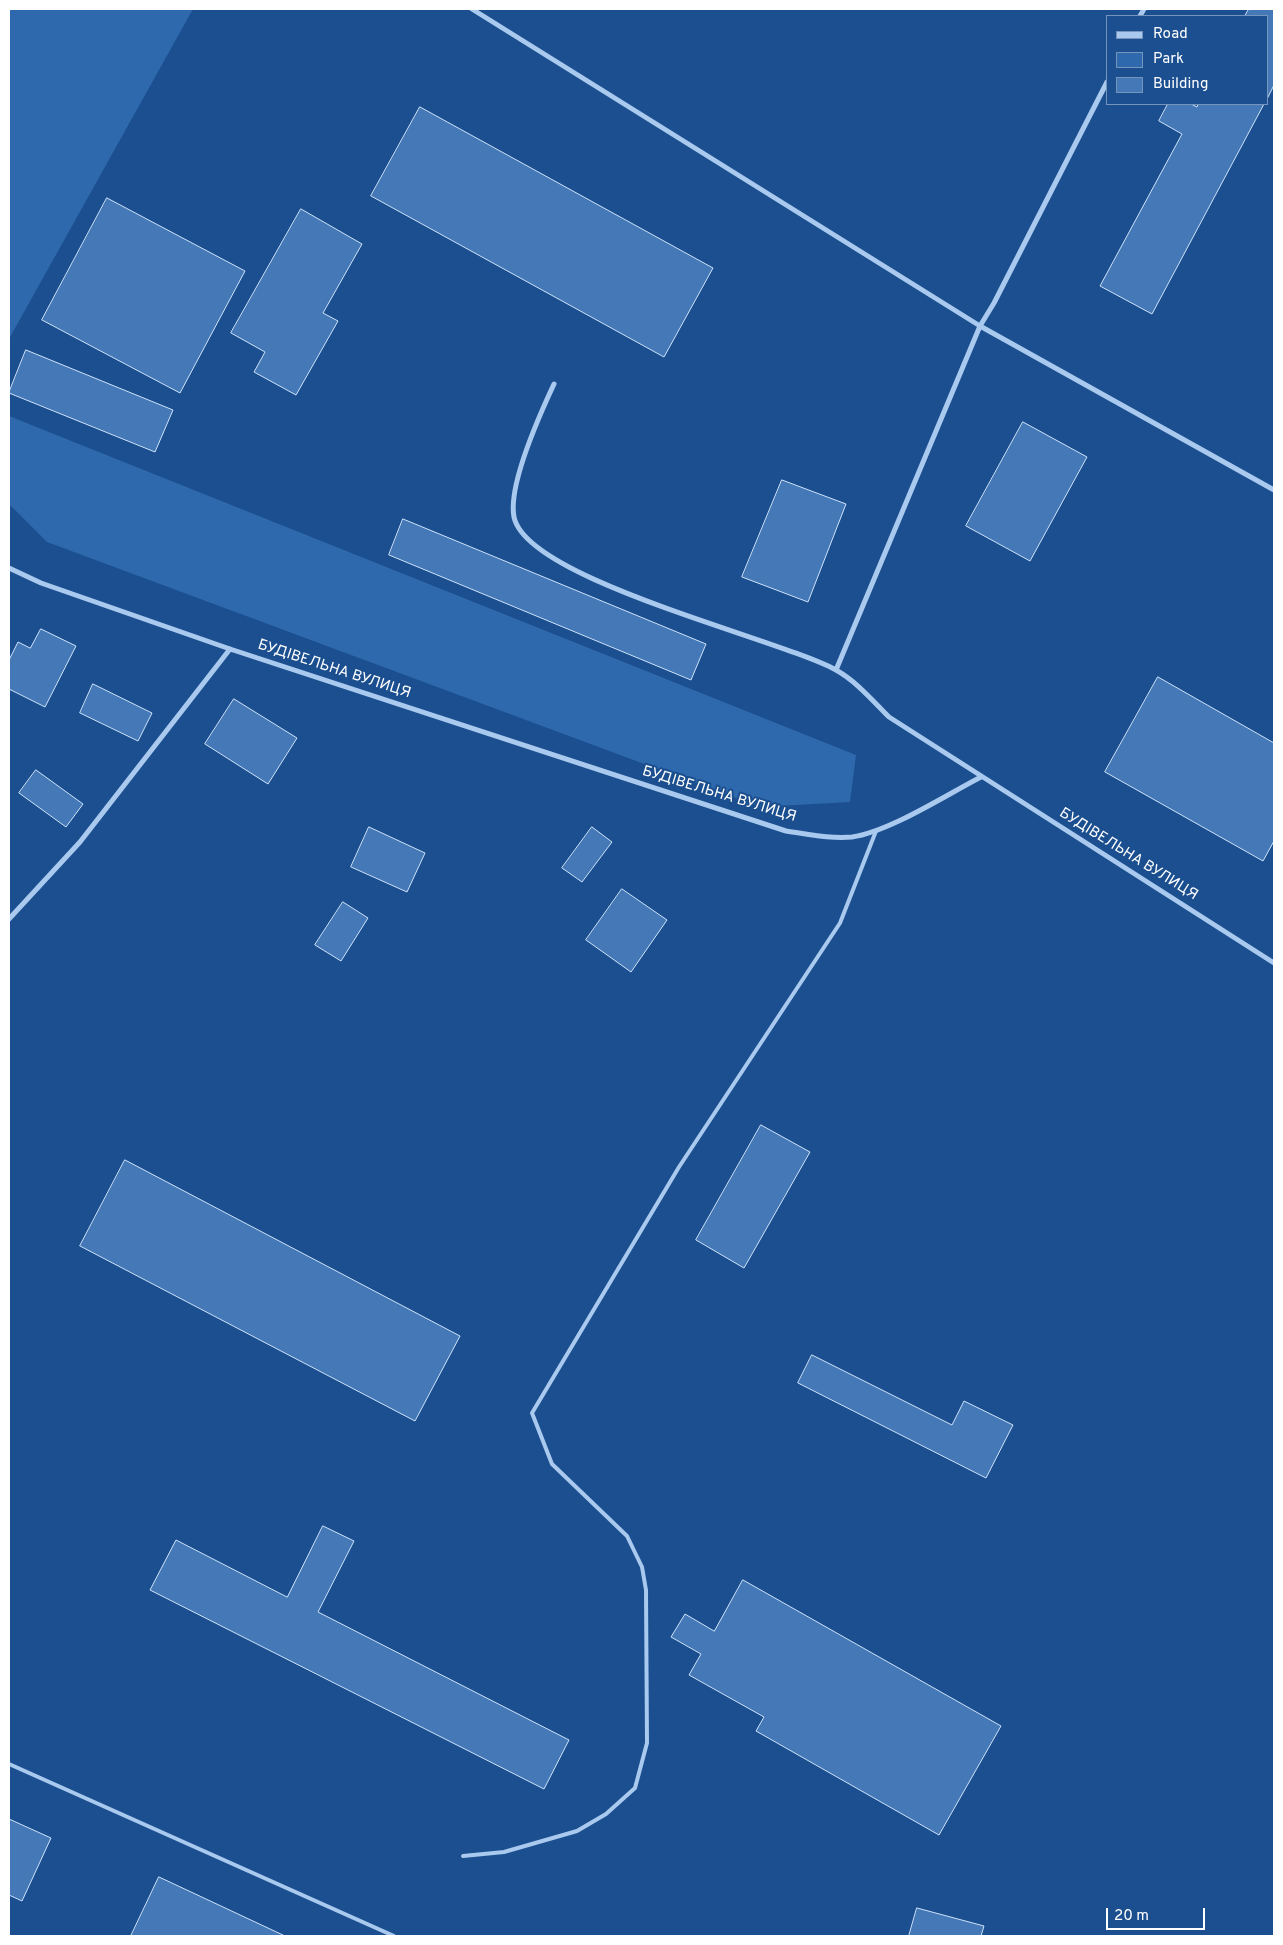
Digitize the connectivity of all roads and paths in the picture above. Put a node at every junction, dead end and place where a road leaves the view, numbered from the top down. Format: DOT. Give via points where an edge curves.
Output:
graph roads {
  1 [pos="472,9"];
  2 [pos="1106,84"];
  3 [pos="980,326"];
  4 [pos="554,384"];
  5 [pos="1274,490"];
  6 [pos="9,568"];
  7 [pos="230,649"];
  8 [pos="836,670"];
  9 [pos="981,777"];
  10 [pos="876,831"];
  11 [pos="9,919"];
  12 [pos="1274,963"];
  13 [pos="9,1764"];
  14 [pos="463,1856"];
  15 [pos="394,1936"];
  1 -- 3 [label="street"];
  2 -- 3 [label="street"];
  3 -- 5 [label="street"];
  3 -- 8 [label="street"];
  4 -- 8 [label="street" via="514,493 514,518 523,537 557,562 591,577 660,606"];
  6 -- 7 [label="street, БУДІВЕЛЬНА ВУЛИЦЯ" via="41,583"];
  7 -- 10 [label="street, БУДІВЕЛЬНА ВУЛИЦЯ" via="786,831 827,837 851,837"];
  7 -- 11 [label="street" via="80,842"];
  8 -- 9 [label="street" via="889,717"];
  9 -- 10 [label="street, БУДІВЕЛЬНА ВУЛИЦЯ"];
  9 -- 12 [label="street, БУДІВЕЛЬНА ВУЛИЦЯ"];
  10 -- 14 [label="lane" via="840,923 679,1167 532,1413 552,1464 627,1536 642,1567 646,1590 647,1744 635,1788 606,1814 577,1830 504,1852"];
  13 -- 15 [label="lane"];
}
